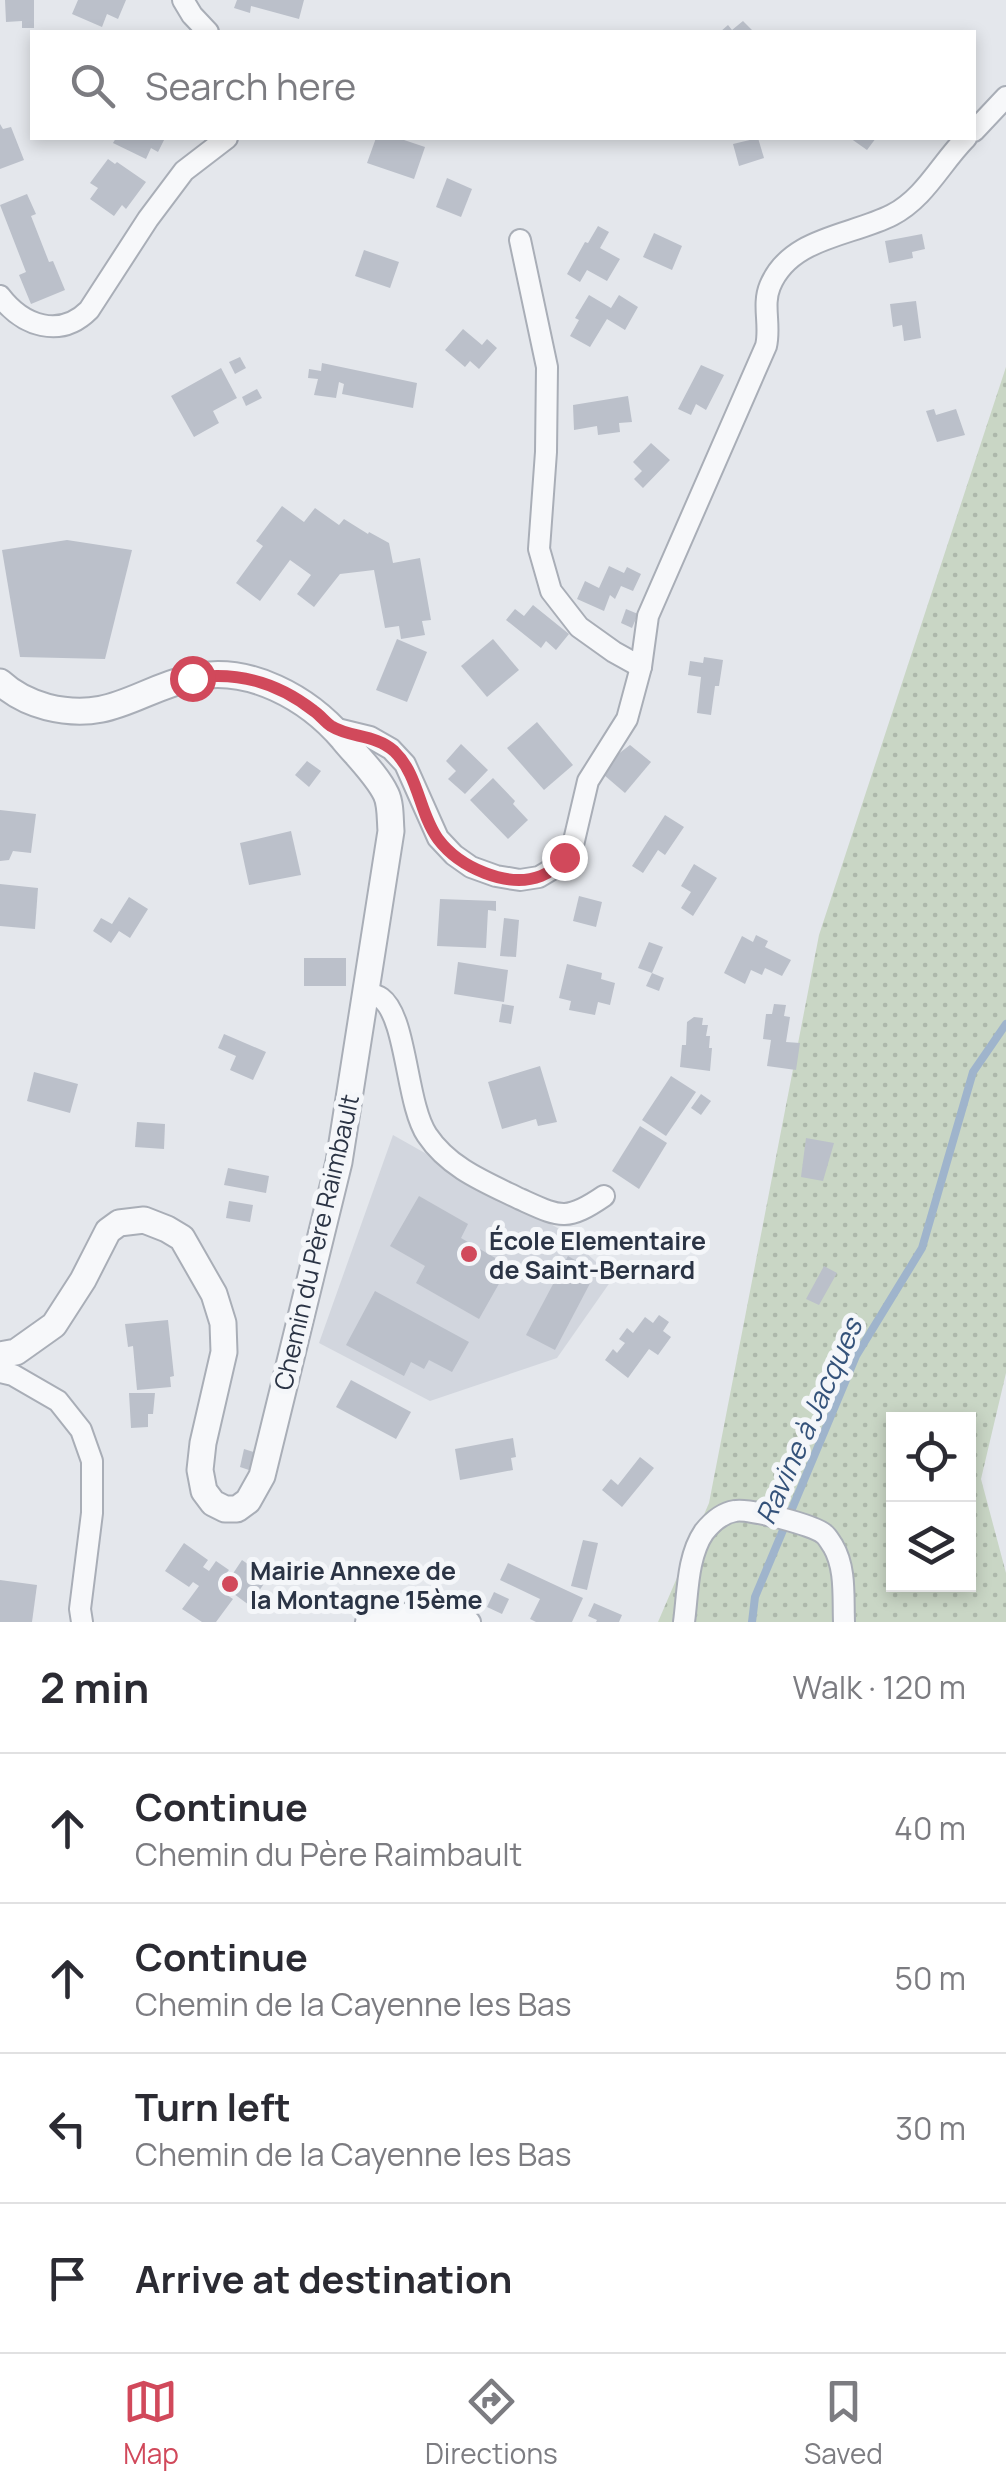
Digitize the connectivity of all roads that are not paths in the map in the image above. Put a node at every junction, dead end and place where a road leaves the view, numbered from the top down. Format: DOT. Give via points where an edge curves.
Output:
graph roads {
  1 [pos="183,0"];
  2 [pos="206,30"];
  3 [pos="1006,97"];
  4 [pos="976,129"];
  5 [pos="224,140"];
  6 [pos="964,140"];
  7 [pos="520,240"];
  8 [pos="0,296"];
  9 [pos="640,667"];
  10 [pos="0,682"];
  11 [pos="334,728"];
  12 [pos="367,993"];
  13 [pos="604,1196"];
  14 [pos="0,1355"];
  15 [pos="0,1372"];
  16 [pos="82,1622"];
  17 [pos="366,1622"];
  18 [pos="470,1622"];
  19 [pos="684,1622"];
  20 [pos="844,1622"];
  1 -- 2 [label="street"];
  3 -- 4 [label="street"];
  5 -- 8 [label="street" via="184,171 78,321 36,324"];
  6 -- 9 [label="street" via="912,203 800,249 775,276 766,302 766,346 648,616"];
  7 -- 9 [label="street" via="547,367 539,549 551,591 578,626"];
  9 -- 11 [label="street" via="627,719 588,781 573,844 554,868 520,880 496,876 454,854 438,838 406,764 392,749"];
  10 -- 11 [label="street, Chemin du Père Raimbault" via="30,703 77,712 219,674 278,688"];
  11 -- 12 [label="street, Chemin du Père Raimbault" via="387,795 392,832"];
  12 -- 13 [label="street" via="390,1007 424,1132 443,1155 468,1174 550,1212 580,1212"];
  12 -- 14 [label="street, Chemin du Père Raimbault" via="339,1162 262,1476 248,1501 225,1509 204,1490 200,1470 224,1352 223,1323 182,1238 167,1229 144,1220 108,1231 54,1325 16,1352"];
  15 -- 16 [label="street" via="58,1401 81,1430 92,1461"];
  17 -- 18 [label="street" via="418,1612"];
  19 -- 20 [label="street" via="692,1559 706,1529 738,1510 822,1532 842,1570"];
}
